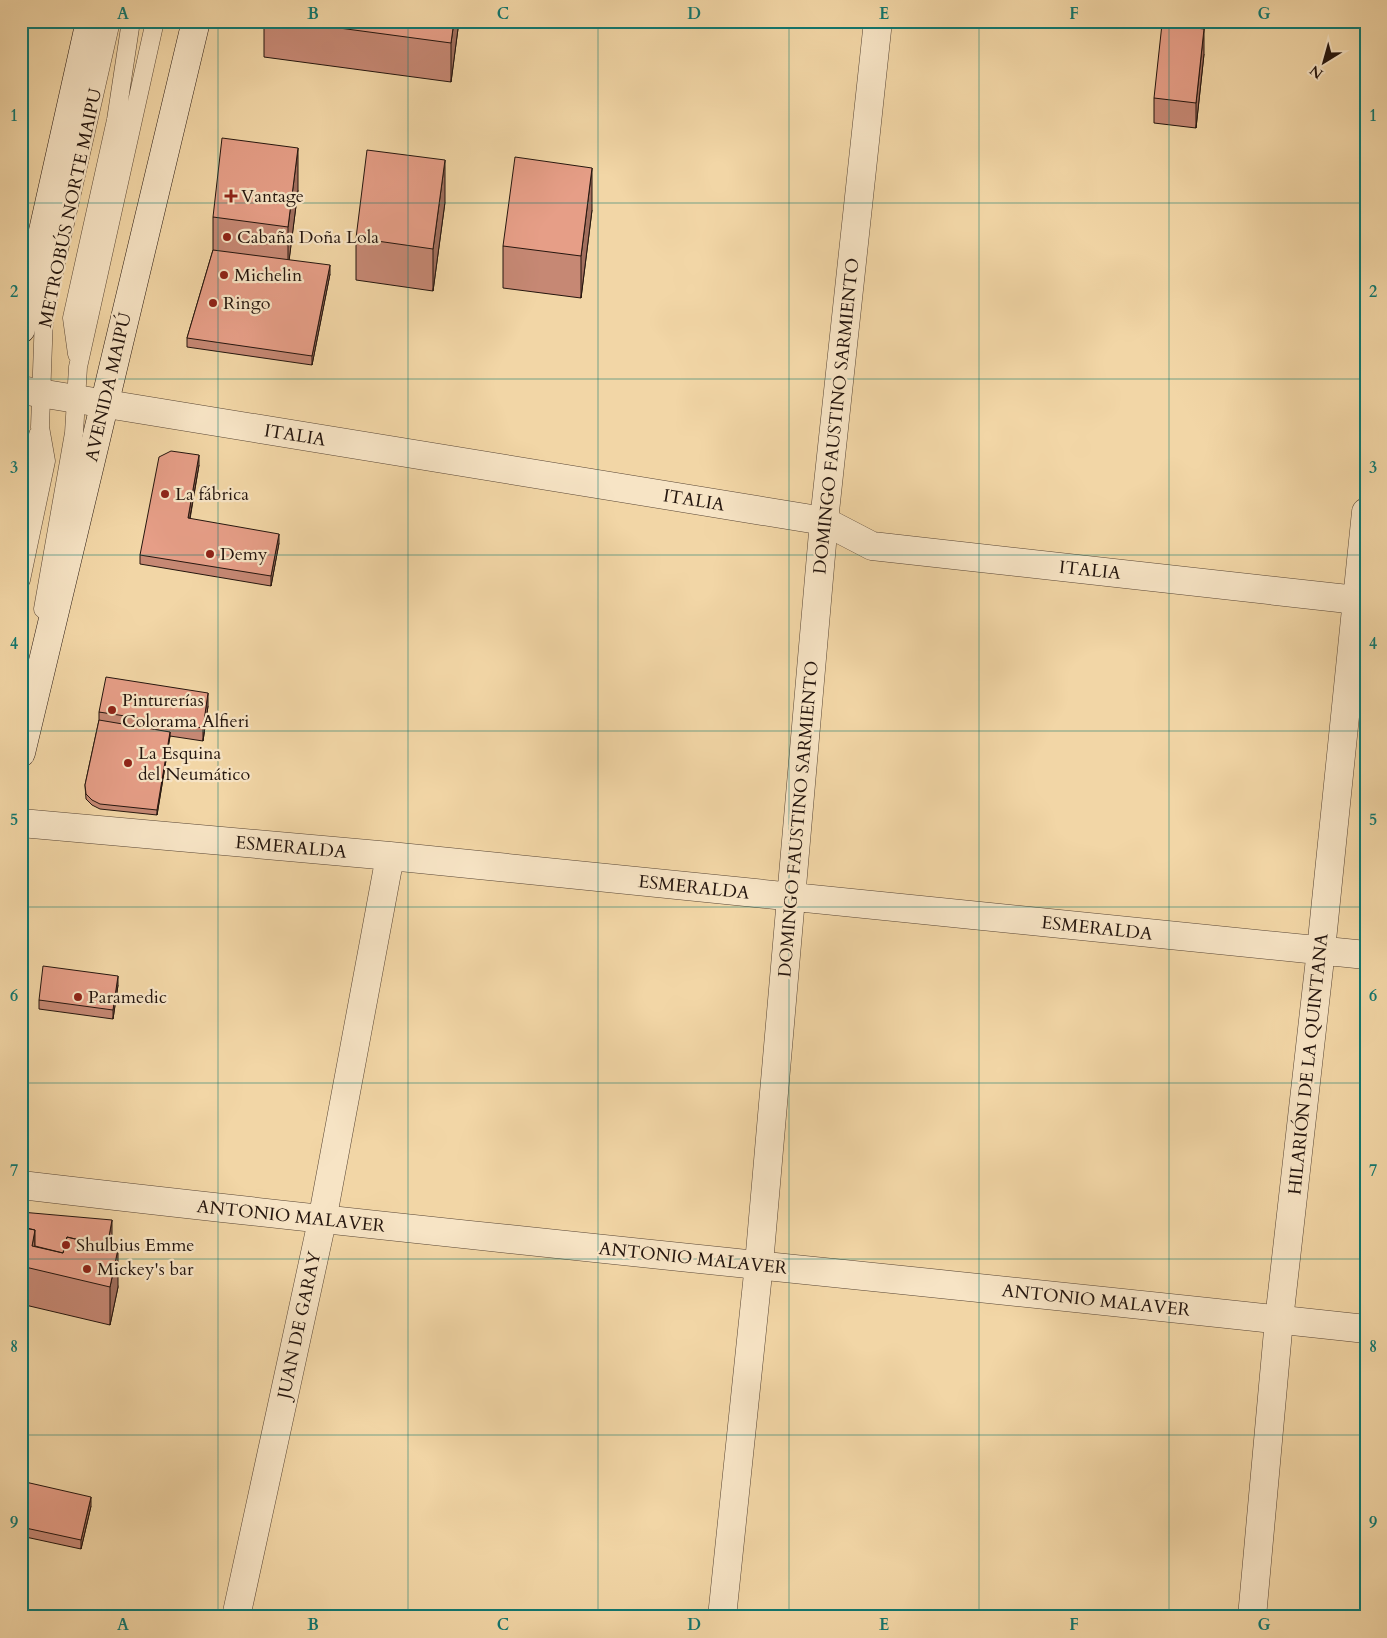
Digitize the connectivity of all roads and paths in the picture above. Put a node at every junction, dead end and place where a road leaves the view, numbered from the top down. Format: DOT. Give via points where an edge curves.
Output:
graph roads {
  1 [pos="90,21"];
  2 [pos="111,21"];
  3 [pos="131,21"];
  4 [pos="155,21"];
  5 [pos="196,21"];
  6 [pos="878,21"];
  7 [pos="127,42"];
  8 [pos="151,42"];
  9 [pos="136,73"];
  10 [pos="124,121"];
  11 [pos="21,329"];
  12 [pos="31,392"];
  13 [pos="76,400"];
  14 [pos="104,404"];
  15 [pos="40,427"];
  16 [pos="21,506"];
  17 [pos="1366,512"];
  18 [pos="824,521"];
  19 [pos="21,580"];
  20 [pos="1360,601"];
  21 [pos="21,730"];
  22 [pos="21,753"];
  23 [pos="21,824"];
  24 [pos="390,856"];
  25 [pos="792,896"];
  26 [pos="1321,950"];
  27 [pos="1366,955"];
  28 [pos="21,1185"];
  29 [pos="322,1221"];
  30 [pos="759,1264"];
  31 [pos="1279,1320"];
  32 [pos="1366,1330"];
  33 [pos="236,1617"];
  34 [pos="722,1617"];
  35 [pos="1252,1617"];
  1 -- 11 [label="street"];
  2 -- 12 [label="lane, METROBÚS NORTE MAIPU" via="44,316"];
  3 -- 7 [label="lane, METROBÚS NORTE MAIPU"];
  4 -- 8 [label="lane, METROBÚS NORTE MAIPU"];
  5 -- 14 [label="street, AVENIDA MAIPÚ"];
  6 -- 18 [label="street, DOMINGO FAUSTINO SARMIENTO"];
  7 -- 9 [label="lane, METROBÚS NORTE MAIPU"];
  7 -- 10 [label="lane, METROBÚS NORTE MAIPU"];
  8 -- 9 [label="lane, METROBÚS NORTE MAIPU"];
  8 -- 10 [label="lane, METROBÚS NORTE MAIPU"];
  9 -- 10 [label="lane, METROBÚS NORTE MAIPU"];
  10 -- 13 [label="lane, METROBÚS NORTE MAIPU" via="78,367"];
  12 -- 13 [label="street, ITALIA"];
  12 -- 15 [label="lane, METROBÚS NORTE MAIPU"];
  13 -- 14 [label="street, ITALIA"];
  13 -- 21 [label="lane, METROBÚS NORTE MAIPU" via="74,433"];
  14 -- 18 [label="street, ITALIA"];
  14 -- 22 [label="street, AVENIDA MAIPÚ"];
  15 -- 16 [label="lane, METROBÚS NORTE MAIPU"];
  15 -- 19 [label="lane, METROBÚS NORTE MAIPU" via="46,461"];
  17 -- 20 [label="street, HILARIÓN DE LA QUINTANA"];
  18 -- 20 [label="street, ITALIA" via="872,546"];
  18 -- 25 [label="street, DOMINGO FAUSTINO SARMIENTO"];
  20 -- 26 [label="street, HILARIÓN DE LA QUINTANA"];
  23 -- 24 [label="street, ESMERALDA"];
  24 -- 25 [label="street, ESMERALDA"];
  24 -- 29 [label="street, JUAN DE GARAY"];
  25 -- 26 [label="street, ESMERALDA"];
  25 -- 30 [label="street, DOMINGO FAUSTINO SARMIENTO"];
  26 -- 27 [label="street, ESMERALDA"];
  26 -- 31 [label="street, HILARIÓN DE LA QUINTANA"];
  28 -- 29 [label="street, ANTONIO MALAVER"];
  29 -- 30 [label="street, ANTONIO MALAVER"];
  29 -- 33 [label="street, JUAN DE GARAY"];
  30 -- 31 [label="street, ANTONIO MALAVER"];
  30 -- 34 [label="street, DOMINGO FAUSTINO SARMIENTO"];
  31 -- 32 [label="street, ANTONIO MALAVER"];
  31 -- 35 [label="street, HILARIÓN DE LA QUINTANA"];
}
